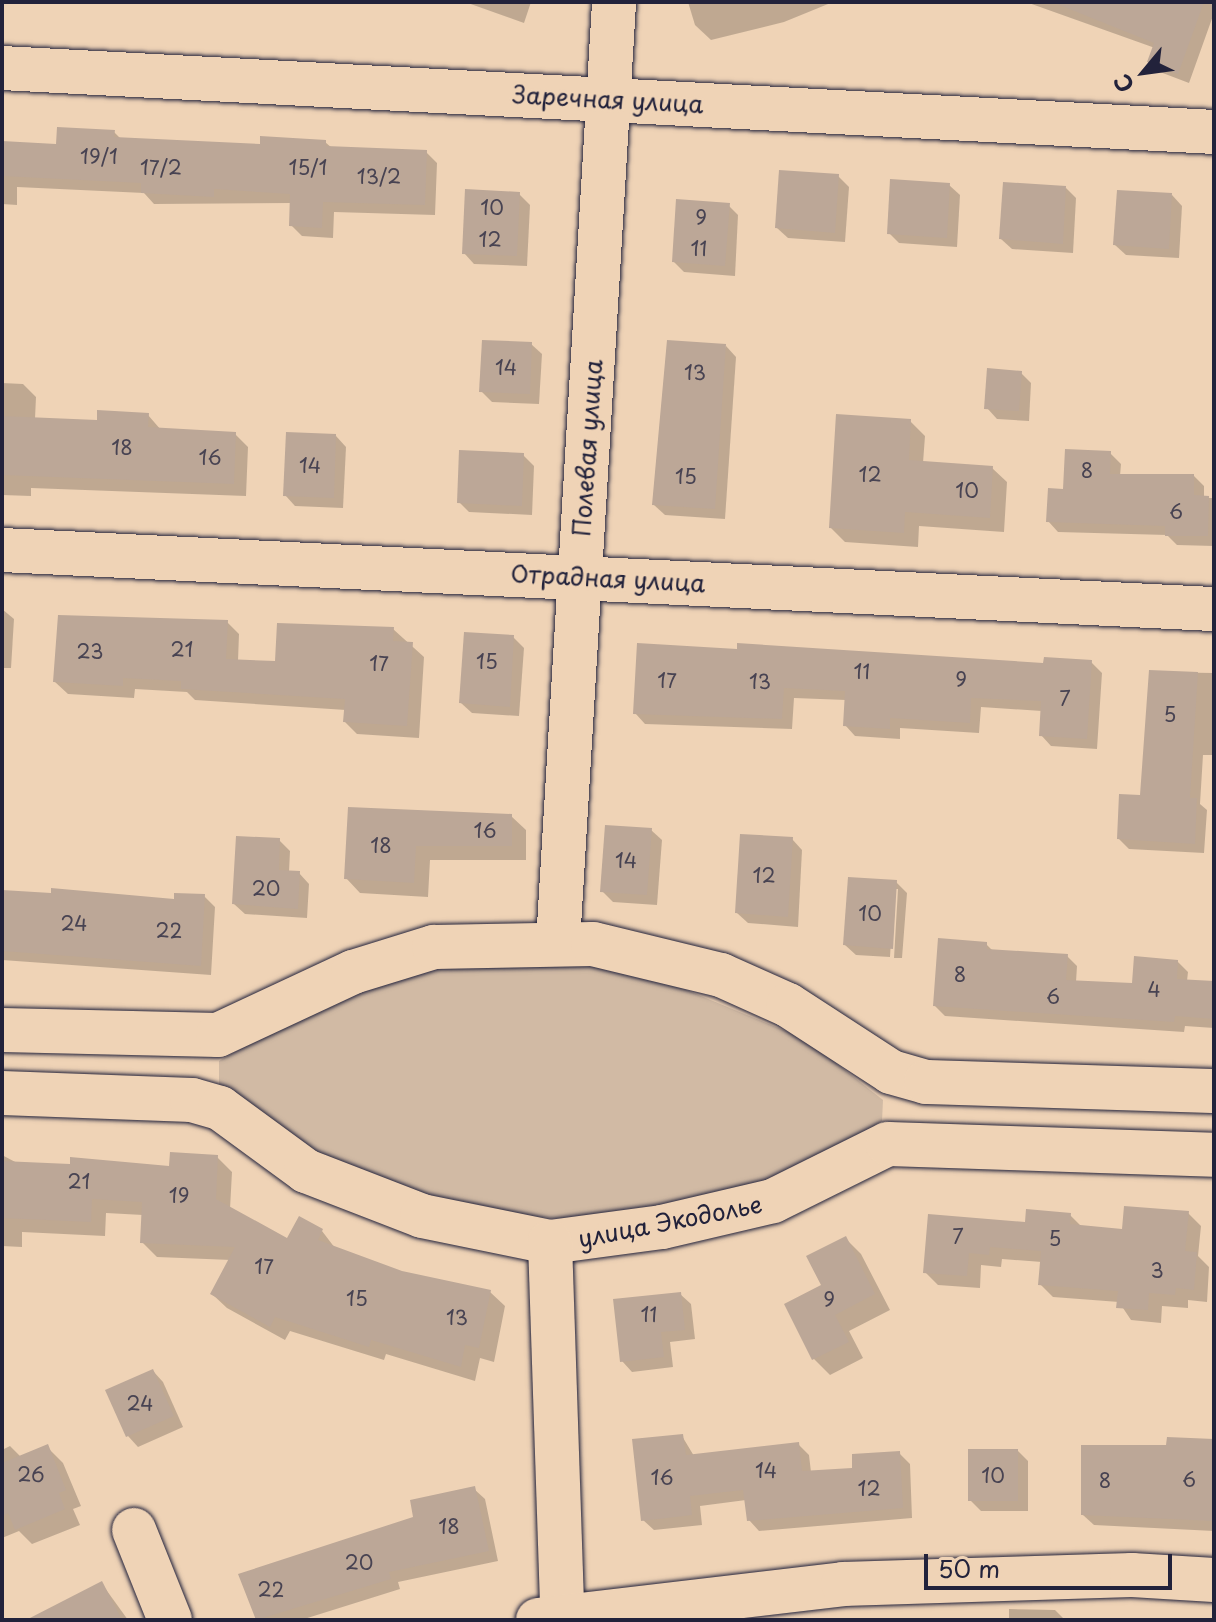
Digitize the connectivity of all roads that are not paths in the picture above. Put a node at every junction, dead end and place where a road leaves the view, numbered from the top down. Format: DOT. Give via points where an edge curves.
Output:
graph roads {
  1 [pos="614,2"];
  2 [pos="2,68"];
  3 [pos="609,98"];
  4 [pos="1214,132"];
  5 [pos="2,550"];
  6 [pos="578,576"];
  7 [pos="1214,609"];
  8 [pos="558,943"];
  9 [pos="2,1030"];
  10 [pos="189,1037"];
  11 [pos="926,1082"];
  12 [pos="1214,1091"];
  13 [pos="2,1093"];
  14 [pos="192,1100"];
  15 [pos="918,1143"];
  16 [pos="1214,1155"];
  17 [pos="550,1242"];
  18 [pos="134,1530"];
  19 [pos="1214,1580"];
  20 [pos="550,1617"];
  21 [pos="170,1620"];
  1 -- 3 [label="street, Полевая улица"];
  2 -- 3 [label="street, Заречная улица"];
  3 -- 4 [label="street, Заречная улица"];
  3 -- 6 [label="street, Полевая улица"];
  5 -- 6 [label="street, Отрадная улица"];
  6 -- 7 [label="street, Отрадная улица"];
  6 -- 8 [label="street, Полевая улица"];
  8 -- 10 [label="street" via="434,947 353,972 218,1035"];
  8 -- 11 [label="street" via="593,944 721,975 788,1005 891,1072"];
  9 -- 10 [label="street"];
  10 -- 14 [label="street"];
  11 -- 12 [label="street"];
  11 -- 15 [label="street"];
  13 -- 14 [label="street, улица Экодолье"];
  14 -- 17 [label="street, улица Экодолье" via="220,1108 306,1171 422,1216"];
  15 -- 16 [label="street, улица Экодолье"];
  15 -- 17 [label="street, улица Экодолье" via="888,1144 773,1201 662,1227"];
  17 -- 20 [label="street"];
  18 -- 21 [label="street"];
  19 -- 20 [label="street" via="1132,1575 843,1584"];
}
